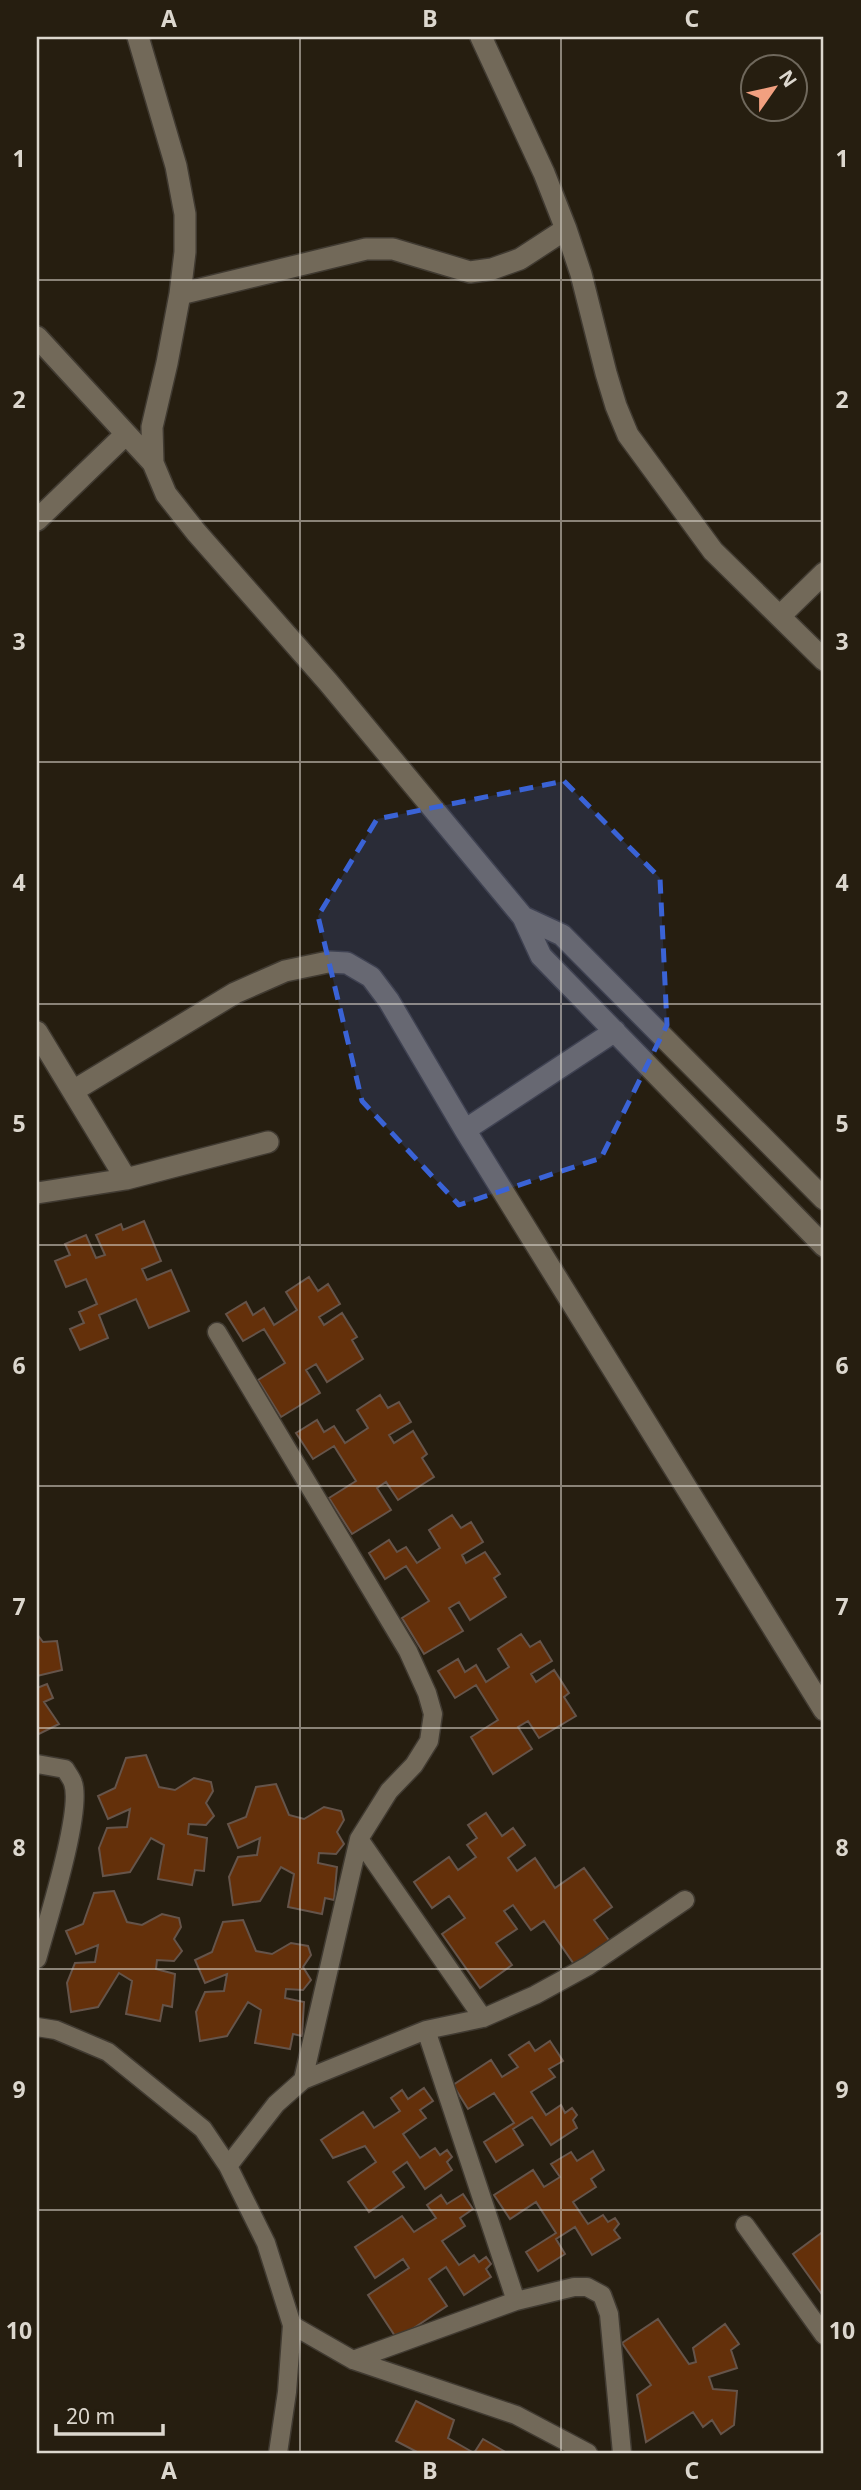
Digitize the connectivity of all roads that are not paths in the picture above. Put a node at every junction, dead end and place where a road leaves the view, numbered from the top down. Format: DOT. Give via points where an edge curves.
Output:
graph roads {
  1 [pos="138,37"];
  2 [pos="481,37"];
  3 [pos="566,229"];
  4 [pos="180,294"];
  5 [pos="37,337"];
  6 [pos="126,434"];
  7 [pos="153,463"];
  8 [pos="37,520"];
  9 [pos="824,573"];
  10 [pos="780,616"];
  11 [pos="824,660"];
  12 [pos="523,917"];
  13 [pos="37,1031"];
  14 [pos="615,1031"];
  15 [pos="73,1091"];
  16 [pos="465,1130"];
  17 [pos="268,1142"];
  18 [pos="126,1178"];
  19 [pos="37,1193"];
  20 [pos="824,1199"];
  21 [pos="824,1246"];
  22 [pos="218,1332"];
  23 [pos="824,1710"];
  24 [pos="37,1764"];
  25 [pos="359,1839"];
  26 [pos="685,1900"];
  27 [pos="37,1959"];
  28 [pos="483,2018"];
  29 [pos="37,2027"];
  30 [pos="426,2030"];
  31 [pos="303,2080"];
  32 [pos="228,2166"];
  33 [pos="745,2225"];
  34 [pos="516,2301"];
  35 [pos="292,2325"];
  36 [pos="824,2335"];
  37 [pos="353,2360"];
  38 [pos="278,2453"];
  39 [pos="588,2453"];
  40 [pos="622,2453"];
  1 -- 4 [label="street" via="176,166 185,214"];
  2 -- 3 [label="street"];
  3 -- 4 [label="street" via="520,259 492,269 470,272 393,249 366,249"];
  3 -- 10 [label="street" via="628,435 713,551"];
  4 -- 7 [label="street" via="152,427"];
  5 -- 6 [label="street"];
  6 -- 7 [label="street"];
  6 -- 8 [label="street"];
  7 -- 12 [label="street" via="166,494 196,531"];
  9 -- 10 [label="street"];
  10 -- 11 [label="street"];
  12 -- 14 [label="street" via="541,956"];
  12 -- 20 [label="street" via="562,935"];
  13 -- 15 [label="street"];
  14 -- 16 [label="street"];
  14 -- 21 [label="street"];
  15 -- 16 [label="street" via="235,993 285,971 328,961 347,963 371,977"];
  15 -- 18 [label="street"];
  16 -- 23 [label="street"];
  17 -- 18 [label="street"];
  18 -- 19 [label="street"];
  22 -- 25 [label="lane" via="408,1651 433,1714 429,1741 414,1765 388,1791"];
  24 -- 27 [label="lane" via="65,1769 74,1784 75,1801"];
  25 -- 28 [label="lane"];
  25 -- 31 [label="lane"];
  26 -- 28 [label="lane" via="588,1966"];
  28 -- 30 [label="lane"];
  29 -- 32 [label="lane" via="108,2052 203,2129"];
  30 -- 31 [label="lane"];
  30 -- 34 [label="lane"];
  31 -- 32 [label="lane" via="276,2104"];
  32 -- 35 [label="lane" via="266,2243"];
  33 -- 36 [label="lane"];
  34 -- 37 [label="lane"];
  34 -- 40 [label="lane" via="574,2287 587,2287 602,2295 609,2314"];
  35 -- 37 [label="lane"];
  35 -- 38 [label="lane"];
  37 -- 39 [label="lane" via="516,2415"];
}
